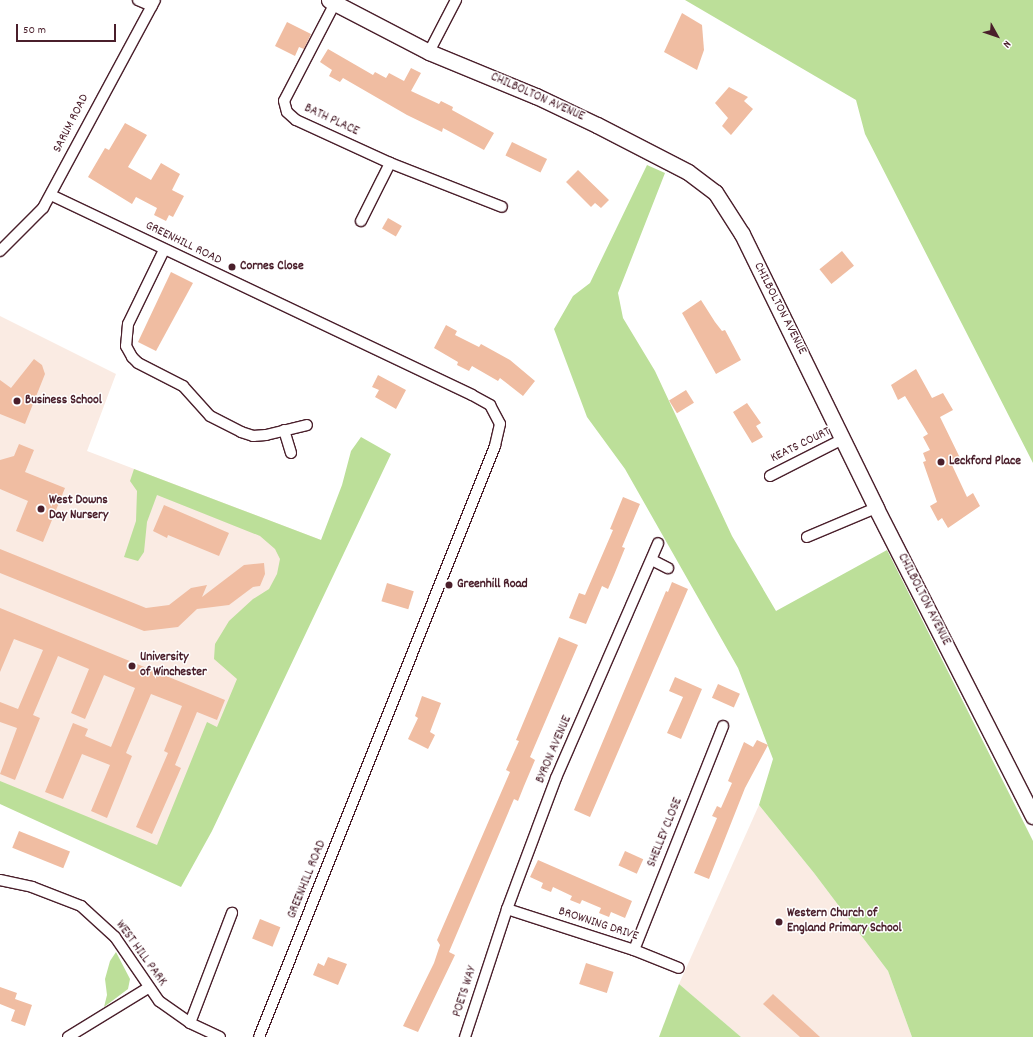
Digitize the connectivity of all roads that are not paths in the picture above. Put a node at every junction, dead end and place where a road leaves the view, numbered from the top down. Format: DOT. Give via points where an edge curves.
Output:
graph roads {
  1 [pos="138,0"];
  2 [pos="456,0"];
  3 [pos="332,1"];
  4 [pos="154,3"];
  5 [pos="429,52"];
  6 [pos="390,163"];
  7 [pos="51,195"];
  8 [pos="502,207"];
  9 [pos="361,221"];
  10 [pos="164,250"];
  11 [pos="0,251"];
  12 [pos="307,424"];
  13 [pos="284,430"];
  14 [pos="843,439"];
  15 [pos="290,453"];
  16 [pos="770,476"];
  17 [pos="876,508"];
  18 [pos="807,537"];
  19 [pos="658,543"];
  20 [pos="652,560"];
  21 [pos="668,568"];
  22 [pos="723,726"];
  23 [pos="1033,816"];
  24 [pos="0,880"];
  25 [pos="507,909"];
  26 [pos="232,913"];
  27 [pos="634,950"];
  28 [pos="492,954"];
  29 [pos="679,968"];
  30 [pos="148,988"];
  31 [pos="190,1023"];
  32 [pos="467,1036"];
  33 [pos="68,1037"];
  34 [pos="220,1037"];
  35 [pos="259,1037"];
  1 -- 4 [label="street"];
  2 -- 5 [label="street"];
  3 -- 5 [label="main road, CHILBOLTON AVENUE"];
  3 -- 6 [label="street, BATH PLACE" via="284,101 287,112 296,120"];
  4 -- 7 [label="street, SARUM ROAD" via="110,80"];
  5 -- 14 [label="main road, CHILBOLTON AVENUE" via="536,96 597,125 688,172 715,192 742,234"];
  6 -- 8 [label="street, BATH PLACE"];
  6 -- 9 [label="street"];
  7 -- 10 [label="street, GREENHILL ROAD"];
  7 -- 11 [label="street, SARUM ROAD" via="39,214"];
  10 -- 13 [label="street" via="128,324 126,346 132,357 138,363 183,386 210,416 241,432 253,436"];
  10 -- 35 [label="street, GREENHILL ROAD" via="472,395 490,405 500,424 496,446"];
  12 -- 13 [label="street"];
  13 -- 15 [label="street"];
  14 -- 16 [label="street, KEATS COURT"];
  14 -- 17 [label="main road, CHILBOLTON AVENUE"];
  17 -- 18 [label="street"];
  17 -- 23 [label="main road, CHILBOLTON AVENUE"];
  19 -- 20 [label="street, BYRON AVENUE"];
  20 -- 21 [label="street"];
  20 -- 25 [label="street, BYRON AVENUE" via="556,778"];
  22 -- 27 [label="street, SHELLEY CLOSE"];
  24 -- 30 [label="street, WEST HILL PARK" via="32,887 81,906 115,937"];
  25 -- 27 [label="street, BROWNING DRIVE"];
  25 -- 28 [label="street, BYRON AVENUE"];
  26 -- 31 [label="street"];
  27 -- 29 [label="street, BROWNING DRIVE"];
  28 -- 32 [label="street, POETS WAY"];
  30 -- 31 [label="street, WEST HILL PARK" via="171,1011"];
  30 -- 33 [label="street"];
  31 -- 34 [label="street, WEST HILL PARK"];
}
